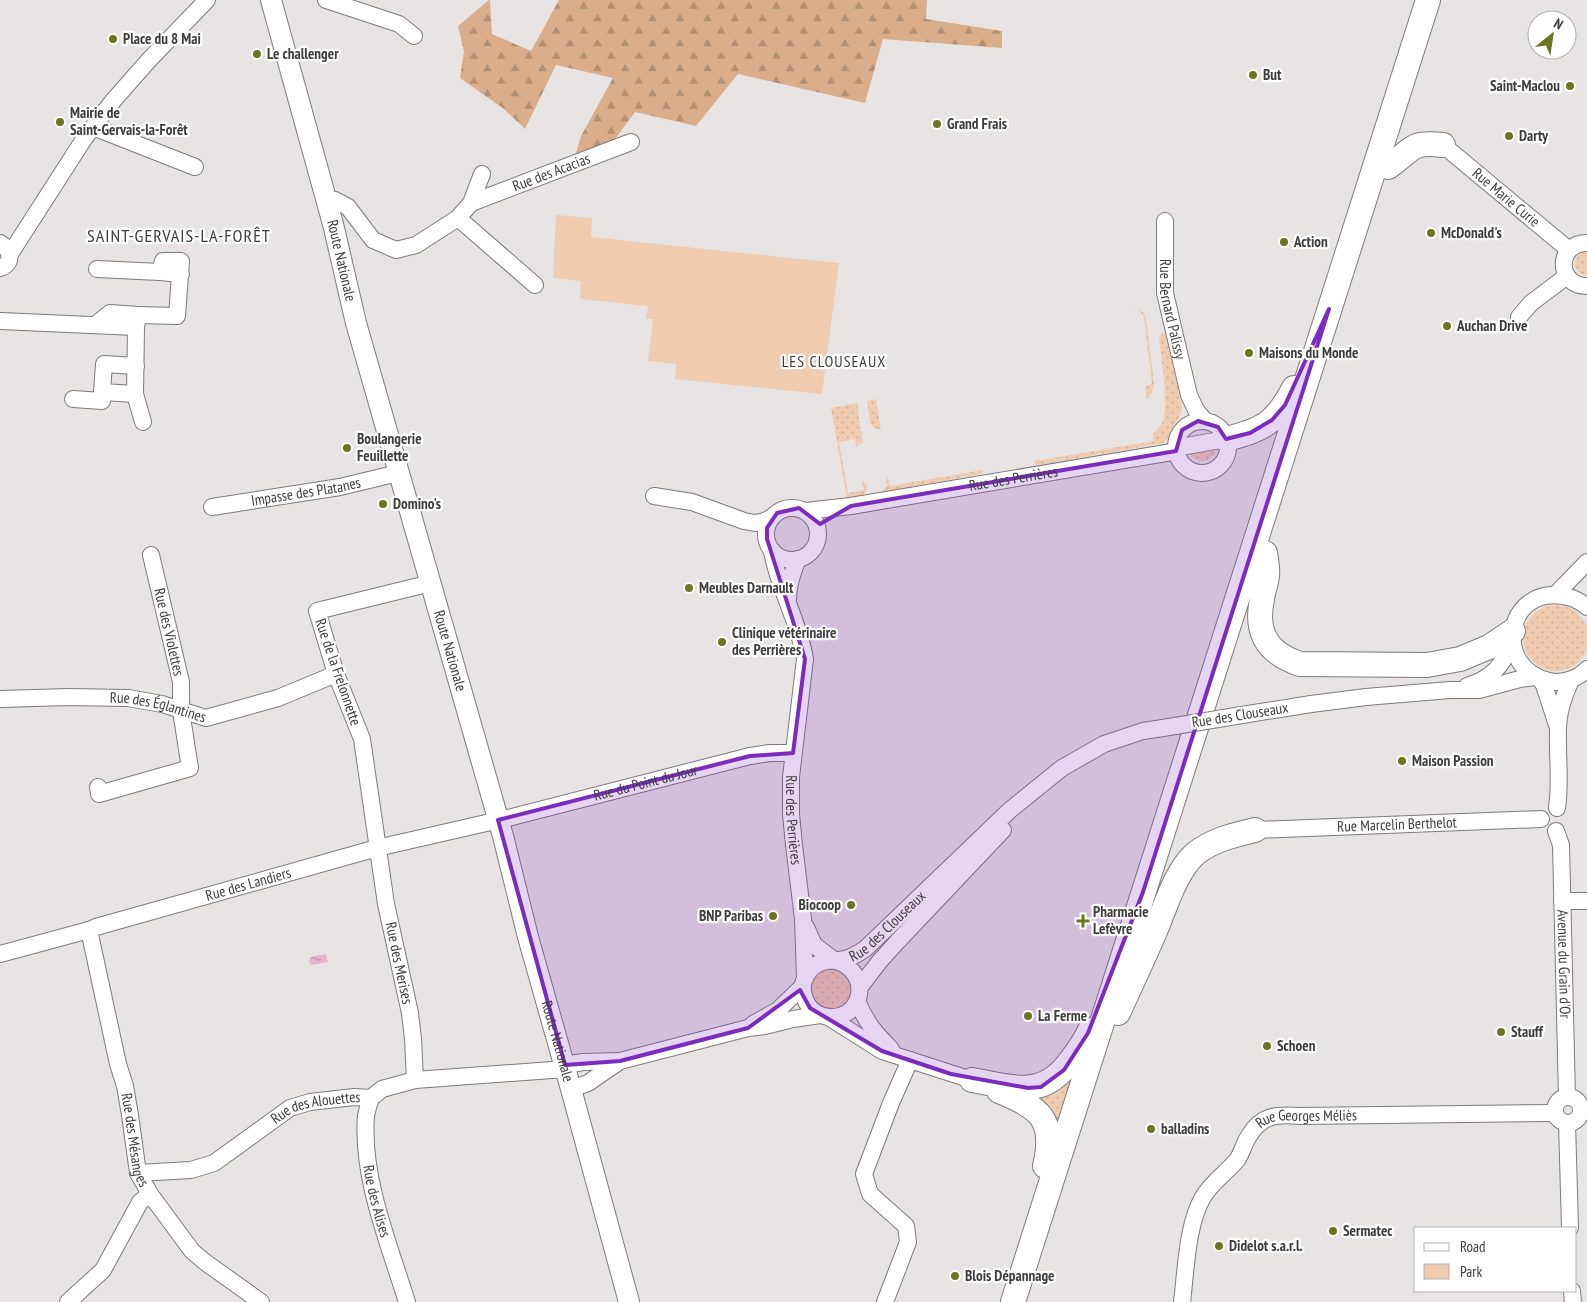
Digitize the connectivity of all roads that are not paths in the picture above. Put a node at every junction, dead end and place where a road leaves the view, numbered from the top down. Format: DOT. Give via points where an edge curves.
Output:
graph roads {
  1 [pos="206,0"];
  2 [pos="272,0"];
  3 [pos="326,0"];
  4 [pos="1436,3"];
  5 [pos="414,36"];
  6 [pos="93,127"];
  7 [pos="631,142"];
  8 [pos="1443,145"];
  9 [pos="195,167"];
  10 [pos="1388,167"];
  11 [pos="482,174"];
  12 [pos="326,201"];
  13 [pos="471,203"];
  14 [pos="458,218"];
  15 [pos="1165,221"];
  16 [pos="1587,243"];
  17 [pos="1569,250"];
  18 [pos="3,259"];
  19 [pos="97,269"];
  20 [pos="1567,276"];
  21 [pos="535,285"];
  22 [pos="1587,286"];
  23 [pos="1329,309"];
  24 [pos="1519,317"];
  25 [pos="0,321"];
  26 [pos="137,321"];
  27 [pos="136,366"];
  28 [pos="102,392"];
  29 [pos="135,394"];
  30 [pos="1189,395"];
  31 [pos="73,399"];
  32 [pos="1205,421"];
  33 [pos="144,422"];
  34 [pos="1187,426"];
  35 [pos="1226,439"];
  36 [pos="1176,450"];
  37 [pos="398,473"];
  38 [pos="654,496"];
  39 [pos="851,506"];
  40 [pos="212,507"];
  41 [pos="806,511"];
  42 [pos="771,518"];
  43 [pos="744,521"];
  44 [pos="819,530"];
  45 [pos="769,544"];
  46 [pos="1265,553"];
  47 [pos="152,555"];
  48 [pos="798,559"];
  49 [pos="1587,562"];
  50 [pos="430,583"];
  51 [pos="1556,594"];
  52 [pos="788,602"];
  53 [pos="1587,607"];
  54 [pos="1513,638"];
  55 [pos="336,674"];
  56 [pos="1582,674"];
  57 [pos="1538,678"];
  58 [pos="1450,690"];
  59 [pos="0,699"];
  60 [pos="181,711"];
  61 [pos="1558,727"];
  62 [pos="793,753"];
  63 [pos="98,787"];
  64 [pos="1557,808"];
  65 [pos="1541,819"];
  66 [pos="498,820"];
  67 [pos="1255,830"];
  68 [pos="1556,831"];
  69 [pos="377,848"];
  70 [pos="950,885"];
  71 [pos="1143,892"];
  72 [pos="1587,900"];
  73 [pos="1562,901"];
  74 [pos="803,919"];
  75 [pos="89,930"];
  76 [pos="0,954"];
  77 [pos="835,960"];
  78 [pos="804,982"];
  79 [pos="858,994"];
  80 [pos="1118,1014"];
  81 [pos="825,1016"];
  82 [pos="748,1028"];
  83 [pos="905,1059"];
  84 [pos="620,1061"];
  85 [pos="565,1067"];
  86 [pos="415,1080"];
  87 [pos="972,1080"];
  88 [pos="571,1089"];
  89 [pos="1567,1097"];
  90 [pos="371,1098"];
  91 [pos="1584,1107"];
  92 [pos="1561,1118"];
  93 [pos="138,1173"];
  94 [pos="150,1194"];
  95 [pos="1038,1222"];
  96 [pos="1570,1227"];
  97 [pos="68,1302"];
  98 [pos="261,1302"];
  99 [pos="407,1302"];
  100 [pos="629,1302"];
  101 [pos="885,1302"];
  102 [pos="1013,1302"];
  103 [pos="1027,1302"];
  104 [pos="1182,1302"];
  1 -- 6 [label="street" via="148,60"];
  2 -- 12 [label="main road, Route Nationale"];
  3 -- 5 [label="street" via="399,24"];
  4 -- 10 [label="highway"];
  4 -- 23 [label="highway"];
  6 -- 9 [label="street"];
  6 -- 18 [label="street" via="30,225"];
  7 -- 13 [label="street, Rue des Acacias"];
  8 -- 10 [label="highway" via="1416,145"];
  8 -- 17 [label="street, Rue Marie Curie"];
  10 -- 46 [label="highway"];
  11 -- 13 [label="street, Rue des Acacias"];
  12 -- 14 [label="street, Rue des Acacias" via="334,200 348,208 373,240 396,250 416,245"];
  12 -- 37 [label="main road, Route Nationale"];
  13 -- 14 [label="street, Rue des Acacias"];
  14 -- 21 [label="street"];
  15 -- 30 [label="street, Rue Bernard Palissy" via="1165,293"];
  16 -- 17 [label="street"];
  17 -- 20 [label="street" via="1564,262"];
  19 -- 26 [label="street" via="160,272 162,261 181,261 176,316"];
  20 -- 22 [label="street" via="1573,282"];
  20 -- 24 [label="street" via="1531,303"];
  23 -- 35 [label="highway" via="1295,387 1279,414 1250,433"];
  23 -- 71 [label="highway"];
  25 -- 26 [label="street" via="95,325"];
  26 -- 27 [label="street"];
  27 -- 28 [label="street" via="104,364"];
  27 -- 29 [label="street"];
  28 -- 29 [label="street"];
  28 -- 31 [label="street" via="102,401"];
  29 -- 33 [label="street"];
  30 -- 32 [label="street, Rue Bernard Palissy"];
  30 -- 34 [label="street, Rue Bernard Palissy"];
  32 -- 34 [label="street"];
  32 -- 35 [label="street, Rue Bernard Palissy" via="1218,427"];
  34 -- 36 [label="street" via="1178,436"];
  35 -- 36 [label="street, Rue des Perrières"];
  35 -- 36 [label="street" via="1226,455 1222,463 1208,472 1187,468"];
  36 -- 39 [label="street, Rue des Perrières"];
  37 -- 40 [label="street, Impasse des Platanes" via="340,487"];
  37 -- 50 [label="main road, Route Nationale"];
  38 -- 43 [label="street" via="692,502"];
  39 -- 41 [label="street, Rue des Perrières"];
  39 -- 44 [label="street, Rue des Perrières" via="828,520"];
  41 -- 42 [label="street" via="784,509"];
  41 -- 44 [label="street"];
  42 -- 43 [label="street" via="755,523"];
  42 -- 45 [label="street" via="767,528"];
  43 -- 45 [label="street"];
  44 -- 48 [label="street" via="812,552"];
  45 -- 48 [label="street" via="780,557"];
  45 -- 52 [label="street, Rue des Perrières"];
  46 -- 54 [label="highway" via="1268,575 1261,600 1260,628 1263,638 1288,660 1300,664 1427,664 1460,659"];
  46 -- 80 [label="highway"];
  47 -- 60 [label="street, Rue des Violettes" via="181,682"];
  48 -- 52 [label="street, Rue des Perrières" via="791,576"];
  49 -- 51 [label="street"];
  50 -- 55 [label="street, Rue de la Frelonnette" via="317,611"];
  50 -- 66 [label="main road, Route Nationale"];
  51 -- 53 [label="street" via="1571,597"];
  51 -- 54 [label="street, Rue des Clouseaux" via="1543,596 1523,609 1515,622"];
  52 -- 62 [label="street, Rue des Perrières" via="805,659"];
  54 -- 57 [label="street" via="1516,656 1522,666"];
  54 -- 58 [label="street, Rue des Clouseaux" via="1502,662 1492,674 1481,681"];
  55 -- 60 [label="street, Rue des Églantines" via="278,698 206,718"];
  55 -- 69 [label="street, Rue de la Frelonnette" via="362,739"];
  56 -- 57 [label="street, Rue des Clouseaux" via="1551,682"];
  56 -- 61 [label="street" via="1563,698"];
  57 -- 58 [label="street, Rue des Clouseaux" via="1520,679 1479,690"];
  57 -- 61 [label="street" via="1544,685"];
  58 -- 70 [label="street, Rue des Clouseaux, bridge" via="1320,703 1242,715 1143,731 1104,744 1043,782"];
  59 -- 60 [label="street, Rue des Églantines" via="128,698"];
  60 -- 63 [label="street, Rue des Violettes" via="190,768 99,794"];
  61 -- 64 [label="street" via="1560,769"];
  62 -- 66 [label="street, Rue du Point du Jour" via="750,756"];
  62 -- 74 [label="street, Rue des Perrières" via="791,814"];
  64 -- 65 [label="street" via="1549,808"];
  64 -- 68 [label="street" via="1565,819 1562,828"];
  65 -- 67 [label="street, Rue Marcelin Berthelot"];
  65 -- 68 [label="street" via="1545,828"];
  66 -- 69 [label="street, Rue des Landiers"];
  66 -- 85 [label="main road, Route Nationale"];
  67 -- 80 [label="highway" via="1231,835 1211,844 1189,860"];
  68 -- 73 [label="street, Avenue du Grain d'Or" via="1561,845"];
  69 -- 75 [label="street, Rue des Landiers"];
  69 -- 86 [label="street, Rue des Merises" via="410,1013"];
  70 -- 77 [label="street, Rue des Clouseaux" via="855,955"];
  70 -- 79 [label="street, Rue des Clouseaux" via="879,962"];
  71 -- 87 [label="highway" via="1088,1033 1064,1070 1053,1080 1028,1088"];
  71 -- 95 [label="highway"];
  72 -- 73 [label="street"];
  73 -- 89 [label="street, Avenue du Grain d'Or"];
  74 -- 77 [label="street, Rue des Perrières" via="814,945"];
  74 -- 78 [label="street, Rue des Perrières"];
  75 -- 76 [label="street, Rue des Landiers"];
  75 -- 93 [label="street, Rue des Mésanges" via="128,1100"];
  77 -- 78 [label="street" via="816,964"];
  77 -- 79 [label="street" via="845,964 858,978"];
  78 -- 81 [label="street" via="804,998 810,1008"];
  78 -- 82 [label="street" via="778,1010"];
  79 -- 81 [label="street" via="846,1014"];
  79 -- 83 [label="street" via="864,1018"];
  80 -- 103 [label="highway"];
  81 -- 82 [label="street"];
  81 -- 83 [label="street" via="882,1051"];
  82 -- 84 [label="street"];
  83 -- 87 [label="street"];
  83 -- 101 [label="street" via="864,1174 870,1194 906,1226 908,1242"];
  84 -- 85 [label="street, Rue des Alouettes" via="583,1062"];
  84 -- 88 [label="street" via="588,1083"];
  85 -- 86 [label="street, Rue des Alouettes"];
  85 -- 88 [label="main road, Route Nationale"];
  86 -- 90 [label="street, Rue des Alouettes" via="382,1089"];
  87 -- 95 [label="highway" via="1016,1098 1040,1114 1049,1139"];
  88 -- 100 [label="main road, Route Nationale"];
  89 -- 91 [label="street"];
  89 -- 92 [label="street" via="1556,1104"];
  90 -- 93 [label="street, Rue des Alouettes" via="310,1102 290,1108 214,1163 191,1170"];
  90 -- 99 [label="street, Rue des Alises" via="366,1115 372,1186"];
  91 -- 92 [label="street" via="1576,1120"];
  92 -- 96 [label="street"];
  92 -- 104 [label="street, Rue Georges Méliès" via="1284,1115 1266,1118 1250,1134 1238,1159 1203,1197 1193,1221"];
  93 -- 94 [label="street, Rue des Mésanges"];
  94 -- 97 [label="street" via="140,1202 103,1270"];
  94 -- 98 [label="street, Rue des Mésanges" via="192,1251"];
  95 -- 102 [label="highway"];
}
